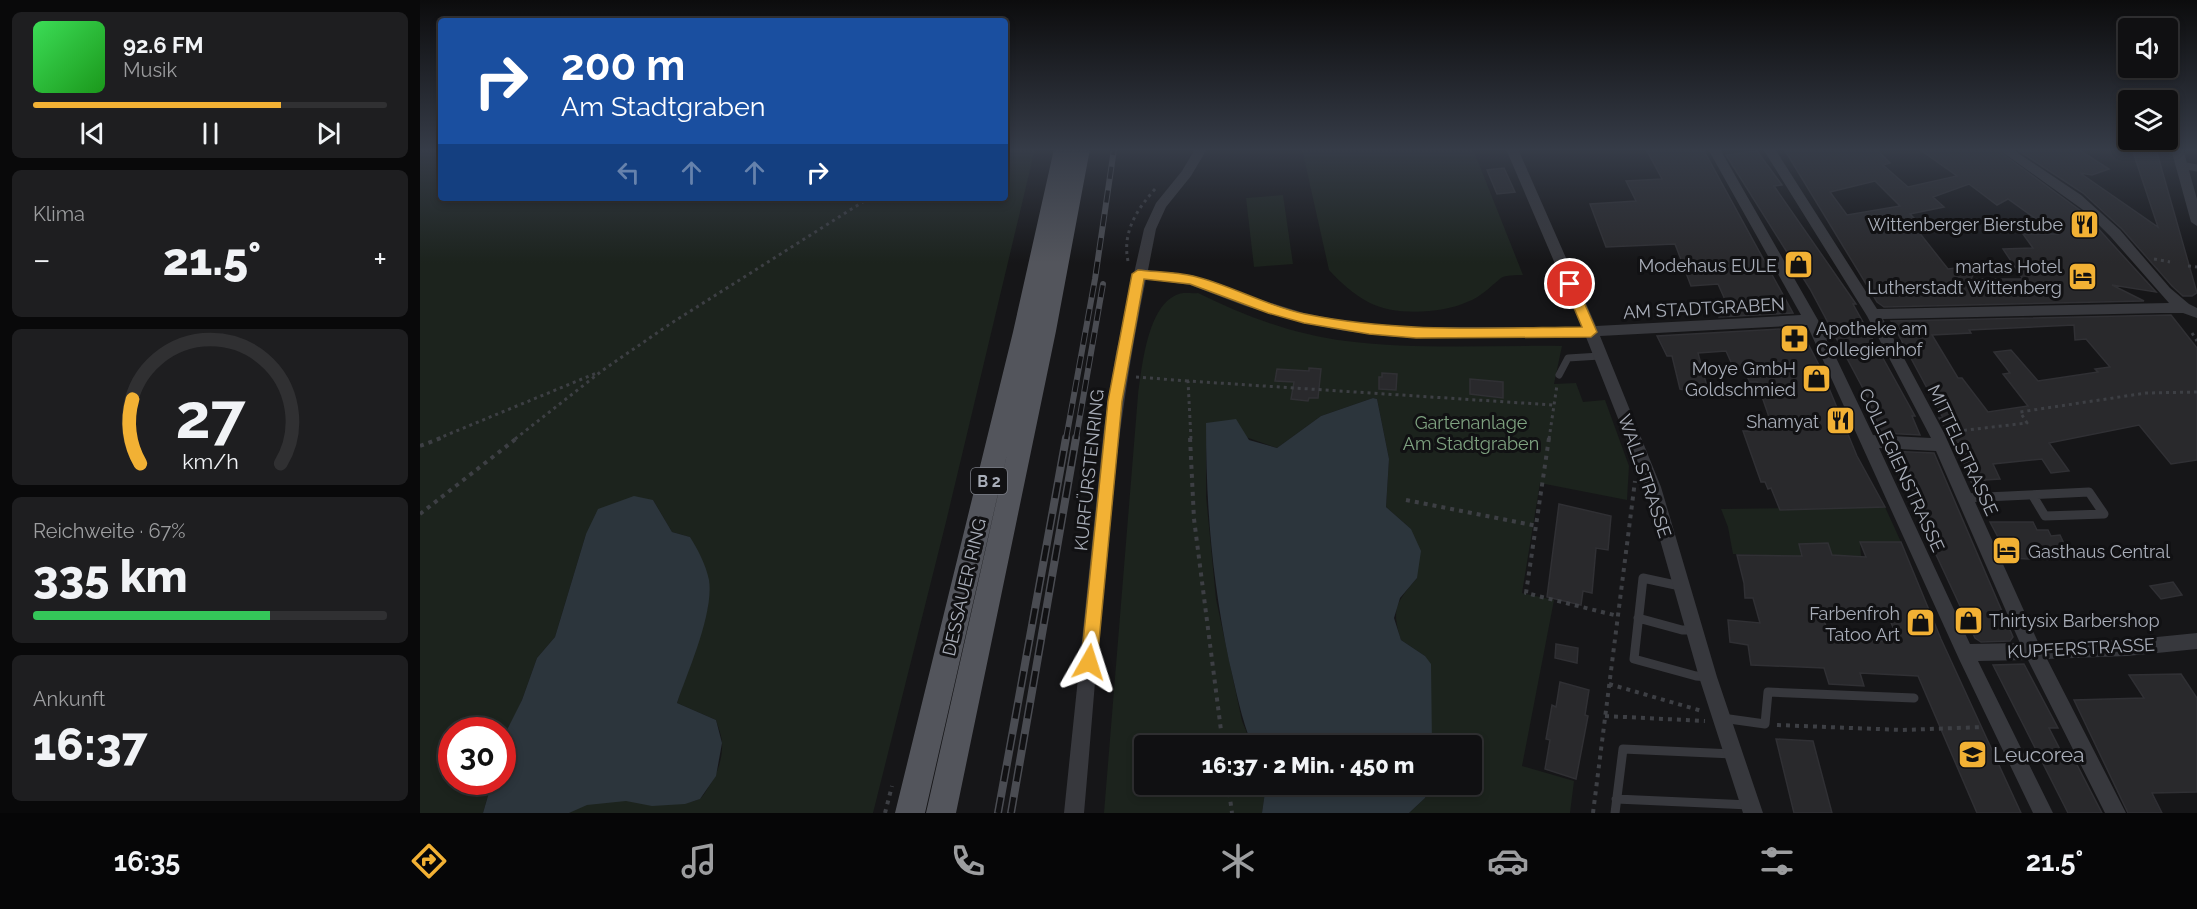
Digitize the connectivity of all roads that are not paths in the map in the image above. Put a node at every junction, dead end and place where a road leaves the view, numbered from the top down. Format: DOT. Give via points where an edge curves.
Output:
graph roads {
  1 [pos="1056,187"];
  2 [pos="1074,187"];
  3 [pos="1175,187"];
  4 [pos="1528,187"];
  5 [pos="1736,187"];
  6 [pos="1793,187"];
  7 [pos="2061,187"];
  8 [pos="2187,187"];
  9 [pos="2197,222"];
  10 [pos="1138,274"];
  11 [pos="2190,311"];
  12 [pos="1873,314"];
  13 [pos="1811,320"];
  14 [pos="1591,332"];
  15 [pos="1600,356"];
  16 [pos="1559,375"];
  17 [pos="1939,439"];
  18 [pos="1868,441"];
  19 [pos="2033,496"];
  20 [pos="1965,498"];
  21 [pos="1680,586"];
  22 [pos="1638,618"];
  23 [pos="1693,630"];
  24 [pos="2197,641"];
  25 [pos="2033,651"];
  26 [pos="1965,653"];
  27 [pos="1707,677"];
  28 [pos="1914,698"];
  29 [pos="1721,718"];
  30 [pos="1733,754"];
  31 [pos="1616,800"];
  32 [pos="1752,809"];
  33 [pos="910,813"];
  34 [pos="941,813"];
  35 [pos="1074,813"];
  36 [pos="1615,813"];
  37 [pos="2043,813"];
  38 [pos="2116,813"];
  1 -- 33 [label="main road, DESSAUER RING / B 2"];
  2 -- 34 [label="main road, DESSAUER RING / B 2"];
  3 -- 10 [label="street, KURFÜRSTENRING" via="1157,211"];
  4 -- 14 [label="street, WALLSTRASSE"];
  5 -- 13 [label="street, COLLEGIENSTRASSE"];
  6 -- 12 [label="street, MITTELSTRASSE"];
  7 -- 11 [label="street" via="2098,216 2165,292"];
  8 -- 9 [label="street"];
  10 -- 14 [label="street, AM STADTGRABEN" via="1191,280 1284,313 1357,328 1416,333"];
  10 -- 35 [label="street, KURFÜRSTENRING" via="1118,376"];
  11 -- 12 [label="street"];
  12 -- 17 [label="street, MITTELSTRASSE"];
  13 -- 14 [label="street, AM STADTGRABEN"];
  13 -- 18 [label="street, COLLEGIENSTRASSE"];
  14 -- 15 [label="street, WALLSTRASSE"];
  15 -- 16 [label="lane" via="1568,358"];
  15 -- 21 [label="street, WALLSTRASSE" via="1645,468"];
  17 -- 18 [label="street"];
  17 -- 20 [label="street, MITTELSTRASSE"];
  18 -- 26 [label="street, COLLEGIENSTRASSE"];
  19 -- 19 [label="lane" via="2089,492 2104,514 2045,516"];
  19 -- 20 [label="lane"];
  20 -- 25 [label="street, MITTELSTRASSE"];
  21 -- 22 [label="lane" via="1643,578"];
  21 -- 23 [label="street, WALLSTRASSE"];
  22 -- 23 [label="lane"];
  22 -- 27 [label="lane" via="1634,659"];
  23 -- 27 [label="street, WALLSTRASSE"];
  24 -- 25 [label="street, KUPFERSTRASSE"];
  25 -- 26 [label="street, KUPFERSTRASSE"];
  25 -- 38 [label="street, MITTELSTRASSE"];
  26 -- 37 [label="street, COLLEGIENSTRASSE"];
  27 -- 29 [label="street, WALLSTRASSE"];
  28 -- 29 [label="lane" via="1768,692 1764,724"];
  29 -- 30 [label="street, WALLSTRASSE"];
  30 -- 31 [label="lane" via="1623,749"];
  30 -- 32 [label="street, WALLSTRASSE"];
  31 -- 32 [label="lane"];
  31 -- 36 [label="lane"];
}
